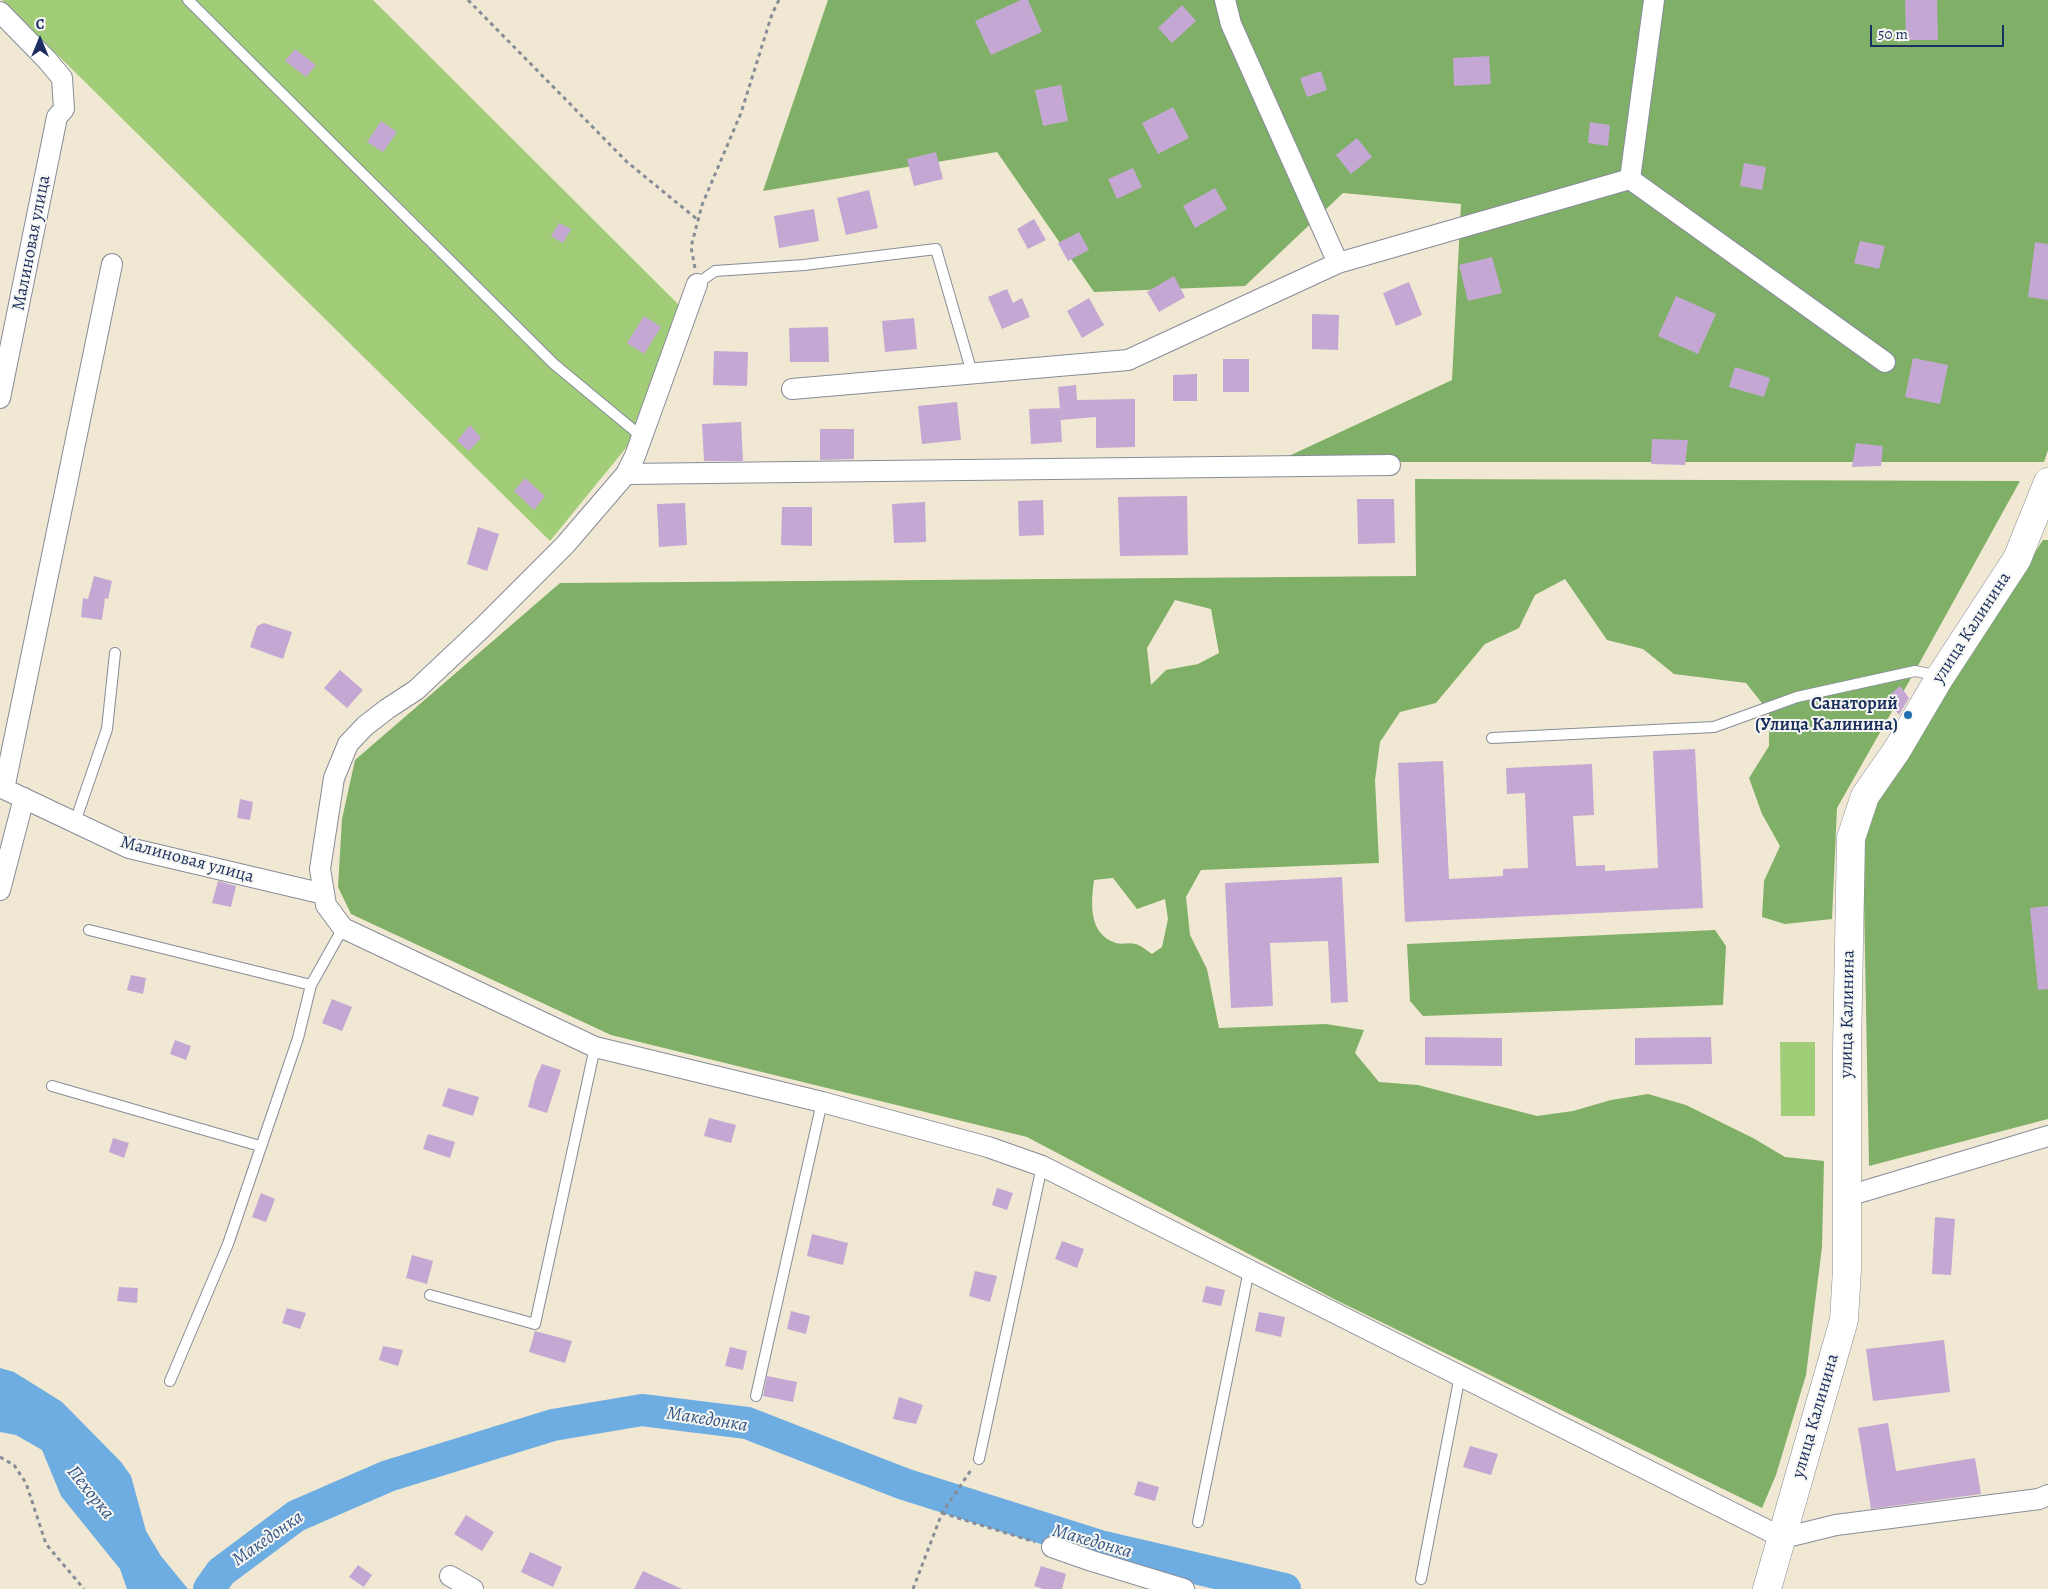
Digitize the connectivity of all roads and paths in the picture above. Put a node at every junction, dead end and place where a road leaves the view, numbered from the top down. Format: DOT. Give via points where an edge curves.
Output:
graph roads {
  1 [pos="188,0"];
  2 [pos="468,0"];
  3 [pos="779,0"];
  4 [pos="1225,0"];
  5 [pos="1654,0"];
  6 [pos="0,12"];
  7 [pos="1630,179"];
  8 [pos="698,220"];
  9 [pos="1338,263"];
  10 [pos="112,264"];
  11 [pos="697,284"];
  12 [pos="1885,362"];
  13 [pos="972,373"];
  14 [pos="792,388"];
  15 [pos="0,398"];
  16 [pos="642,437"];
  17 [pos="1390,465"];
  18 [pos="626,474"];
  19 [pos="2048,482"];
  20 [pos="115,653"];
  21 [pos="1940,676"];
  22 [pos="1492,738"];
  23 [pos="2,788"];
  24 [pos="24,798"];
  25 [pos="75,822"];
  26 [pos="0,890"];
  27 [pos="324,894"];
  28 [pos="343,928"];
  29 [pos="89,930"];
  30 [pos="311,985"];
  31 [pos="595,1047"];
  32 [pos="52,1086"];
  33 [pos="822,1102"];
  34 [pos="2048,1136"];
  35 [pos="260,1146"];
  36 [pos="1042,1166"];
  37 [pos="1848,1196"];
  38 [pos="1249,1270"];
  39 [pos="430,1295"];
  40 [pos="1460,1375"];
  41 [pos="170,1380"];
  42 [pos="756,1396"];
  43 [pos="0,1457"];
  44 [pos="979,1459"];
  45 [pos="963,1481"];
  46 [pos="2048,1495"];
  47 [pos="942,1513"];
  48 [pos="1198,1522"];
  49 [pos="1783,1538"];
  50 [pos="1052,1547"];
  51 [pos="450,1576"];
  52 [pos="1420,1579"];
  53 [pos="84,1589"];
  54 [pos="473,1589"];
  55 [pos="914,1589"];
  56 [pos="1184,1589"];
  57 [pos="1767,1589"];
  1 -- 16 [label="lane" via="554,364"];
  2 -- 8 [label="path" via="626,162"];
  3 -- 8 [label="path" via="741,113"];
  4 -- 9 [label="street" via="1232,24"];
  5 -- 7 [label="street"];
  6 -- 15 [label="street, Малиновая улица" via="62,78 64,109 57,117"];
  7 -- 9 [label="street"];
  7 -- 12 [label="street"];
  8 -- 11 [label="path" via="691,247"];
  9 -- 13 [label="street" via="1128,360"];
  10 -- 23 [label="street"];
  11 -- 13 [label="lane" via="715,271 804,265 936,249"];
  11 -- 16 [label="street"];
  13 -- 14 [label="street"];
  16 -- 18 [label="street"];
  17 -- 18 [label="street"];
  18 -- 27 [label="street" via="565,544 484,627 416,690 365,726 348,744 334,778 328,815 320,869"];
  19 -- 21 [label="main road, улица Калинина" via="2017,559"];
  20 -- 25 [label="lane" via="107,729"];
  21 -- 22 [label="lane" via="1915,671 1797,697 1714,727"];
  21 -- 37 [label="main road, улица Калинина" via="1897,750 1865,796 1851,838"];
  23 -- 24 [label="street, Малиновая улица"];
  24 -- 25 [label="street, Малиновая улица"];
  24 -- 26 [label="street"];
  25 -- 27 [label="street, Малиновая улица" via="129,848"];
  27 -- 28 [label="street" via="326,906"];
  28 -- 30 [label="lane"];
  28 -- 31 [label="street"];
  29 -- 30 [label="lane"];
  30 -- 35 [label="lane" via="298,1038"];
  31 -- 33 [label="street"];
  31 -- 39 [label="lane" via="535,1324"];
  32 -- 35 [label="lane"];
  33 -- 36 [label="street" via="979,1145"];
  33 -- 42 [label="lane"];
  34 -- 37 [label="street"];
  35 -- 41 [label="lane" via="228,1244"];
  36 -- 38 [label="street"];
  36 -- 44 [label="lane"];
  37 -- 49 [label="main road, улица Калинина" via="1844,1320"];
  38 -- 40 [label="street"];
  38 -- 48 [label="lane"];
  40 -- 49 [label="street"];
  40 -- 52 [label="lane"];
  43 -- 53 [label="path" via="14,1465 26,1482 46,1544"];
  45 -- 47 [label="path"];
  46 -- 49 [label="street" via="2039,1499 1836,1525"];
  47 -- 50 [label="path"];
  47 -- 55 [label="path"];
  49 -- 57 [label="main road, улица Калинина"];
  50 -- 56 [label="street"];
  51 -- 54 [label="street"];
}
